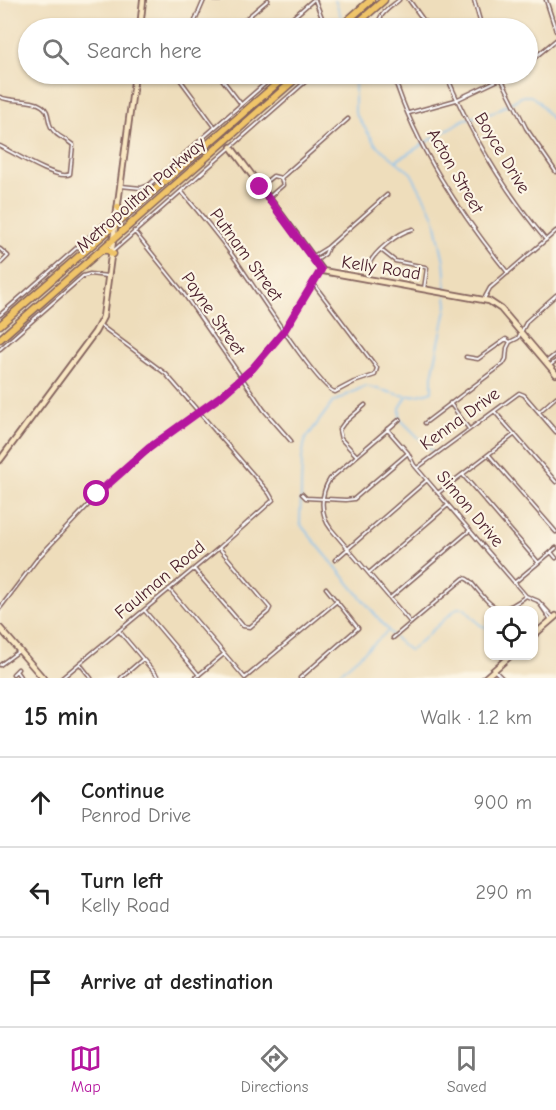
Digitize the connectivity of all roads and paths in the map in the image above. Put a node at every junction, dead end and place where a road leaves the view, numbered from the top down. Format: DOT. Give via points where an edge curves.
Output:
graph roads {
  1 [pos="143,0"];
  2 [pos="204,0"];
  3 [pos="215,0"];
  4 [pos="220,0"];
  5 [pos="268,0"];
  6 [pos="314,0"];
  7 [pos="371,0"];
  8 [pos="384,0"];
  9 [pos="399,0"];
  10 [pos="409,0"];
  11 [pos="474,0"];
  12 [pos="546,0"];
  13 [pos="141,18"];
  14 [pos="196,18"];
  15 [pos="247,18"];
  16 [pos="293,18"];
  17 [pos="322,18"];
  18 [pos="351,18"];
  19 [pos="363,18"];
  20 [pos="380,18"];
  21 [pos="422,18"];
  22 [pos="479,18"];
  23 [pos="556,31"];
  24 [pos="556,40"];
  25 [pos="538,55"];
  26 [pos="134,84"];
  27 [pos="183,84"];
  28 [pos="226,84"];
  29 [pos="264,84"];
  30 [pos="276,84"];
  31 [pos="290,84"];
  32 [pos="303,84"];
  33 [pos="397,84"];
  34 [pos="450,84"];
  35 [pos="491,84"];
  36 [pos="505,84"];
  37 [pos="0,97"];
  38 [pos="456,100"];
  39 [pos="241,104"];
  40 [pos="409,113"];
  41 [pos="348,119"];
  42 [pos="215,127"];
  43 [pos="0,146"];
  44 [pos="231,147"];
  45 [pos="556,172"];
  46 [pos="281,178"];
  47 [pos="160,184"];
  48 [pos="121,186"];
  49 [pos="260,187"];
  50 [pos="181,191"];
  51 [pos="164,195"];
  52 [pos="387,195"];
  53 [pos="268,198"];
  54 [pos="118,207"];
  55 [pos="130,211"];
  56 [pos="105,223"];
  57 [pos="116,223"];
  58 [pos="413,229"];
  59 [pos="134,231"];
  60 [pos="556,231"];
  61 [pos="114,238"];
  62 [pos="546,240"];
  63 [pos="0,249"];
  64 [pos="102,250"];
  65 [pos="381,250"];
  66 [pos="113,252"];
  67 [pos="313,260"];
  68 [pos="0,264"];
  69 [pos="67,266"];
  70 [pos="368,267"];
  71 [pos="321,270"];
  72 [pos="508,273"];
  73 [pos="110,276"];
  74 [pos="71,277"];
  75 [pos="313,283"];
  76 [pos="424,289"];
  77 [pos="556,295"];
  78 [pos="484,299"];
  79 [pos="0,315"];
  80 [pos="0,325"];
  81 [pos="100,325"];
  82 [pos="284,331"];
  83 [pos="521,333"];
  84 [pos="0,339"];
  85 [pos="510,342"];
  86 [pos="0,349"];
  87 [pos="556,354"];
  88 [pos="466,357"];
  89 [pos="556,361"];
  90 [pos="548,364"];
  91 [pos="556,374"];
  92 [pos="242,379"];
  93 [pos="556,397"];
  94 [pos="450,403"];
  95 [pos="365,405"];
  96 [pos="199,411"];
  97 [pos="494,411"];
  98 [pos="539,412"];
  99 [pos="399,419"];
  100 [pos="425,423"];
  101 [pos="387,429"];
  102 [pos="470,429"];
  103 [pos="556,432"];
  104 [pos="515,434"];
  105 [pos="291,441"];
  106 [pos="408,453"];
  107 [pos="356,455"];
  108 [pos="489,455"];
  109 [pos="0,460"];
  110 [pos="417,468"];
  111 [pos="463,475"];
  112 [pos="427,480"];
  113 [pos="556,482"];
  114 [pos="438,493"];
  115 [pos="302,494"];
  116 [pos="323,500"];
  117 [pos="448,505"];
  118 [pos="470,530"];
  119 [pos="556,532"];
  120 [pos="219,548"];
  121 [pos="556,548"];
  122 [pos="347,549"];
  123 [pos="551,552"];
  124 [pos="556,558"];
  125 [pos="334,560"];
  126 [pos="538,562"];
  127 [pos="194,569"];
  128 [pos="369,573"];
  129 [pos="514,583"];
  130 [pos="326,588"];
  131 [pos="169,589"];
  132 [pos="526,596"];
  133 [pos="390,598"];
  134 [pos="337,602"];
  135 [pos="0,608"];
  136 [pos="145,610"];
  137 [pos="554,618"];
  138 [pos="411,623"];
  139 [pos="0,628"];
  140 [pos="119,632"];
  141 [pos="538,632"];
  142 [pos="393,638"];
  143 [pos="19,651"];
  144 [pos="225,654"];
  145 [pos="143,659"];
  146 [pos="505,660"];
  147 [pos="80,664"];
  148 [pos="0,665"];
  149 [pos="494,670"];
  150 [pos="15,672"];
  151 [pos="199,675"];
  152 [pos="21,678"];
  153 [pos="43,678"];
  154 [pos="62,678"];
  155 [pos="91,678"];
  156 [pos="121,678"];
  157 [pos="159,678"];
  158 [pos="195,678"];
  159 [pos="245,678"];
  160 [pos="300,678"];
  161 [pos="485,678"];
  162 [pos="502,678"];
  1 -- 13 [label="street"];
  2 -- 14 [label="street"];
  3 -- 4 [label="street"];
  5 -- 15 [label="street"];
  6 -- 16 [label="street"];
  6 -- 17 [label="street"];
  7 -- 18 [label="main road"];
  8 -- 19 [label="main road"];
  9 -- 20 [label="street"];
  10 -- 21 [label="street"];
  11 -- 22 [label="street"];
  12 -- 23 [label="street"];
  24 -- 25 [label="street"];
  26 -- 48 [label="street"];
  27 -- 42 [label="street"];
  28 -- 39 [label="street"];
  29 -- 39 [label="street"];
  30 -- 47 [label="main road, Metropolitan Parkway"];
  31 -- 51 [label="main road, Metropolitan Parkway"];
  32 -- 44 [label="street"];
  33 -- 40 [label="street, Acton Street"];
  34 -- 38 [label="street, Boyce Drive"];
  35 -- 38 [label="street"];
  36 -- 45 [label="street" via="533,140"];
  37 -- 43 [label="street" via="42,105 47,110 53,131 72,143 69,175 32,164"];
  38 -- 40 [label="street"];
  38 -- 62 [label="street, Boyce Drive" via="498,177"];
  39 -- 42 [label="street"];
  40 -- 72 [label="street, Acton Street" via="445,186"];
  41 -- 46 [label="street"];
  42 -- 48 [label="street" via="149,185"];
  44 -- 49 [label="street, Kelly Road"];
  44 -- 50 [label="street"];
  46 -- 49 [label="street" via="273,176"];
  46 -- 53 [label="street" via="283,185"];
  47 -- 51 [label="main road"];
  47 -- 55 [label="main road, Metropolitan Parkway"];
  48 -- 54 [label="street"];
  49 -- 53 [label="street, Kelly Road"];
  50 -- 59 [label="street"];
  50 -- 82 [label="street, Putnam Street" via="235,258"];
  51 -- 61 [label="main road, Metropolitan Parkway"];
  52 -- 67 [label="street" via="328,247 325,254"];
  53 -- 67 [label="street, Kelly Road"];
  54 -- 55 [label="main road"];
  54 -- 57 [label="street"];
  55 -- 57 [label="main road, Metropolitan Parkway"];
  56 -- 79 [label="street"];
  57 -- 61 [label="street"];
  57 -- 69 [label="main road, Metropolitan Parkway"];
  58 -- 65 [label="street" via="404,231"];
  59 -- 66 [label="street"];
  59 -- 92 [label="street, Payne Street" via="182,291"];
  60 -- 62 [label="street"];
  61 -- 64 [label="main road, Metropolitan Parkway"];
  61 -- 66 [label="street"];
  62 -- 72 [label="street"];
  63 -- 68 [label="street" via="8,256"];
  64 -- 66 [label="main road"];
  64 -- 74 [label="main road, Metropolitan Parkway"];
  65 -- 70 [label="street" via="370,258"];
  65 -- 76 [label="street" via="395,261 427,268"];
  66 -- 73 [label="street"];
  67 -- 71 [label="street, Kelly Road"];
  69 -- 74 [label="main road"];
  69 -- 80 [label="main road, Metropolitan Parkway"];
  71 -- 75 [label="street"];
  71 -- 76 [label="street, Kelly Road"];
  72 -- 78 [label="street" via="490,288"];
  73 -- 81 [label="street"];
  73 -- 86 [label="street" via="83,276"];
  74 -- 84 [label="main road, Metropolitan Parkway"];
  75 -- 82 [label="street"];
  75 -- 82 [label="street, Putnam Street" via="375,363 377,371 333,392"];
  76 -- 78 [label="street, Kelly Road"];
  77 -- 83 [label="street" via="527,321"];
  78 -- 83 [label="street, Kelly Road" via="496,305"];
  81 -- 96 [label="street" via="166,374"];
  81 -- 109 [label="street"];
  82 -- 92 [label="street"];
  83 -- 85 [label="street"];
  83 -- 90 [label="street, Kelly Road"];
  85 -- 88 [label="street" via="506,339 478,358"];
  85 -- 94 [label="street" via="505,362"];
  87 -- 90 [label="street"];
  89 -- 90 [label="street"];
  90 -- 91 [label="street, Kelly Road"];
  92 -- 96 [label="street"];
  92 -- 105 [label="street, Payne Street"];
  93 -- 98 [label="street"];
  94 -- 100 [label="street"];
  94 -- 102 [label="street"];
  95 -- 107 [label="street" via="339,430 341,439"];
  96 -- 120 [label="street, Faulman Road" via="273,500"];
  96 -- 135 [label="street" via="97,494 38,558"];
  97 -- 98 [label="street, Kenna Drive" via="521,393"];
  97 -- 102 [label="street, Kenna Drive"];
  97 -- 104 [label="street"];
  98 -- 103 [label="street"];
  99 -- 101 [label="street"];
  101 -- 106 [label="street, Simon Drive"];
  101 -- 107 [label="street"];
  102 -- 110 [label="street, Kenna Drive"];
  104 -- 108 [label="street"];
  104 -- 113 [label="street"];
  106 -- 110 [label="street, Simon Drive"];
  106 -- 116 [label="street" via="357,497"];
  107 -- 116 [label="street" via="330,479"];
  108 -- 111 [label="street"];
  108 -- 119 [label="street"];
  110 -- 112 [label="street, Simon Drive"];
  111 -- 114 [label="street"];
  111 -- 126 [label="street"];
  112 -- 114 [label="street, Simon Drive"];
  112 -- 122 [label="street"];
  114 -- 117 [label="street, Simon Drive"];
  115 -- 116 [label="street"];
  116 -- 122 [label="street" via="325,521"];
  117 -- 118 [label="street, Simon Drive"];
  117 -- 128 [label="street"];
  118 -- 129 [label="street, Simon Drive"];
  118 -- 133 [label="street"];
  120 -- 127 [label="street, Faulman Road"];
  120 -- 127 [label="street" via="270,608 259,620 246,628"];
  121 -- 123 [label="street"];
  122 -- 125 [label="street"];
  122 -- 128 [label="street"];
  123 -- 124 [label="street"];
  123 -- 126 [label="street"];
  126 -- 129 [label="street"];
  127 -- 131 [label="street, Faulman Road"];
  128 -- 133 [label="street"];
  129 -- 132 [label="street, Simon Drive"];
  130 -- 134 [label="street"];
  131 -- 136 [label="street, Faulman Road"];
  131 -- 144 [label="street"];
  132 -- 137 [label="street, Simon Drive"];
  132 -- 138 [label="street" via="510,608 498,609 465,578"];
  133 -- 138 [label="street"];
  134 -- 159 [label="street"];
  134 -- 160 [label="street" via="358,628"];
  136 -- 140 [label="street, Faulman Road"];
  136 -- 151 [label="street"];
  137 -- 141 [label="street"];
  138 -- 142 [label="street"];
  139 -- 143 [label="street"];
  140 -- 145 [label="street"];
  140 -- 147 [label="street, Faulman Road"];
  143 -- 148 [label="street"];
  143 -- 153 [label="street"];
  144 -- 151 [label="street"];
  144 -- 159 [label="street"];
  145 -- 156 [label="street"];
  145 -- 157 [label="street"];
  146 -- 149 [label="street"];
  147 -- 154 [label="street, Faulman Road"];
  147 -- 155 [label="street"];
  149 -- 161 [label="street"];
  149 -- 162 [label="street"];
  150 -- 152 [label="street"];
  151 -- 158 [label="street"];
}
